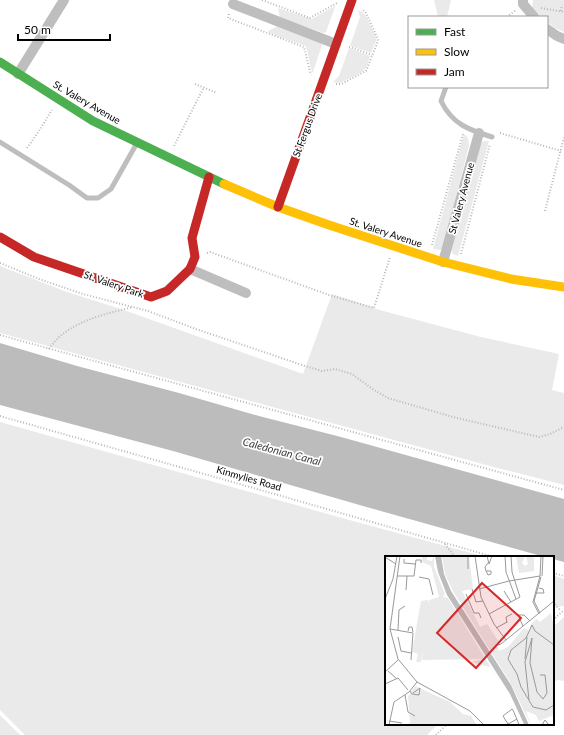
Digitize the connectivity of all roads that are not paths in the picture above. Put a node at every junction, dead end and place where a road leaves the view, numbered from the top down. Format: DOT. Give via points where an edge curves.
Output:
graph roads {
  1 [pos="64,0"];
  2 [pos="523,0"];
  3 [pos="351,2"];
  4 [pos="233,4"];
  5 [pos="533,16"];
  6 [pos="548,29"];
  7 [pos="564,38"];
  8 [pos="336,44"];
  9 [pos="0,62"];
  10 [pos="18,74"];
  11 [pos="446,88"];
  12 [pos="479,133"];
  13 [pos="492,137"];
  14 [pos="0,142"];
  15 [pos="137,142"];
  16 [pos="208,177"];
  17 [pos="278,207"];
  18 [pos="0,237"];
  19 [pos="443,262"];
  20 [pos="190,269"];
  21 [pos="564,286"];
  22 [pos="246,293"];
  1 -- 10 [label="street"];
  2 -- 5 [label="street" via="523,4"];
  3 -- 8 [label="street, St Fergus Drive"];
  4 -- 8 [label="street"];
  6 -- 7 [label="street"];
  8 -- 17 [label="street, St Fergus Drive"];
  9 -- 10 [label="street, St. Valery Avenue"];
  10 -- 15 [label="street, St. Valery Avenue" via="94,121"];
  11 -- 12 [label="lane" via="441,101 445,110 464,127"];
  12 -- 13 [label="lane"];
  12 -- 19 [label="street, St Valery Avenue"];
  14 -- 15 [label="lane" via="87,198 98,198 111,189"];
  15 -- 16 [label="street, St. Valery Avenue"];
  16 -- 17 [label="street, St. Valery Avenue"];
  16 -- 20 [label="street" via="192,238 195,257"];
  17 -- 19 [label="street, St. Valery Avenue"];
  18 -- 20 [label="street, St. Valery Park" via="34,256 151,297 167,291"];
  19 -- 21 [label="street, St. Valery Avenue" via="512,279"];
  20 -- 22 [label="street"];
}
